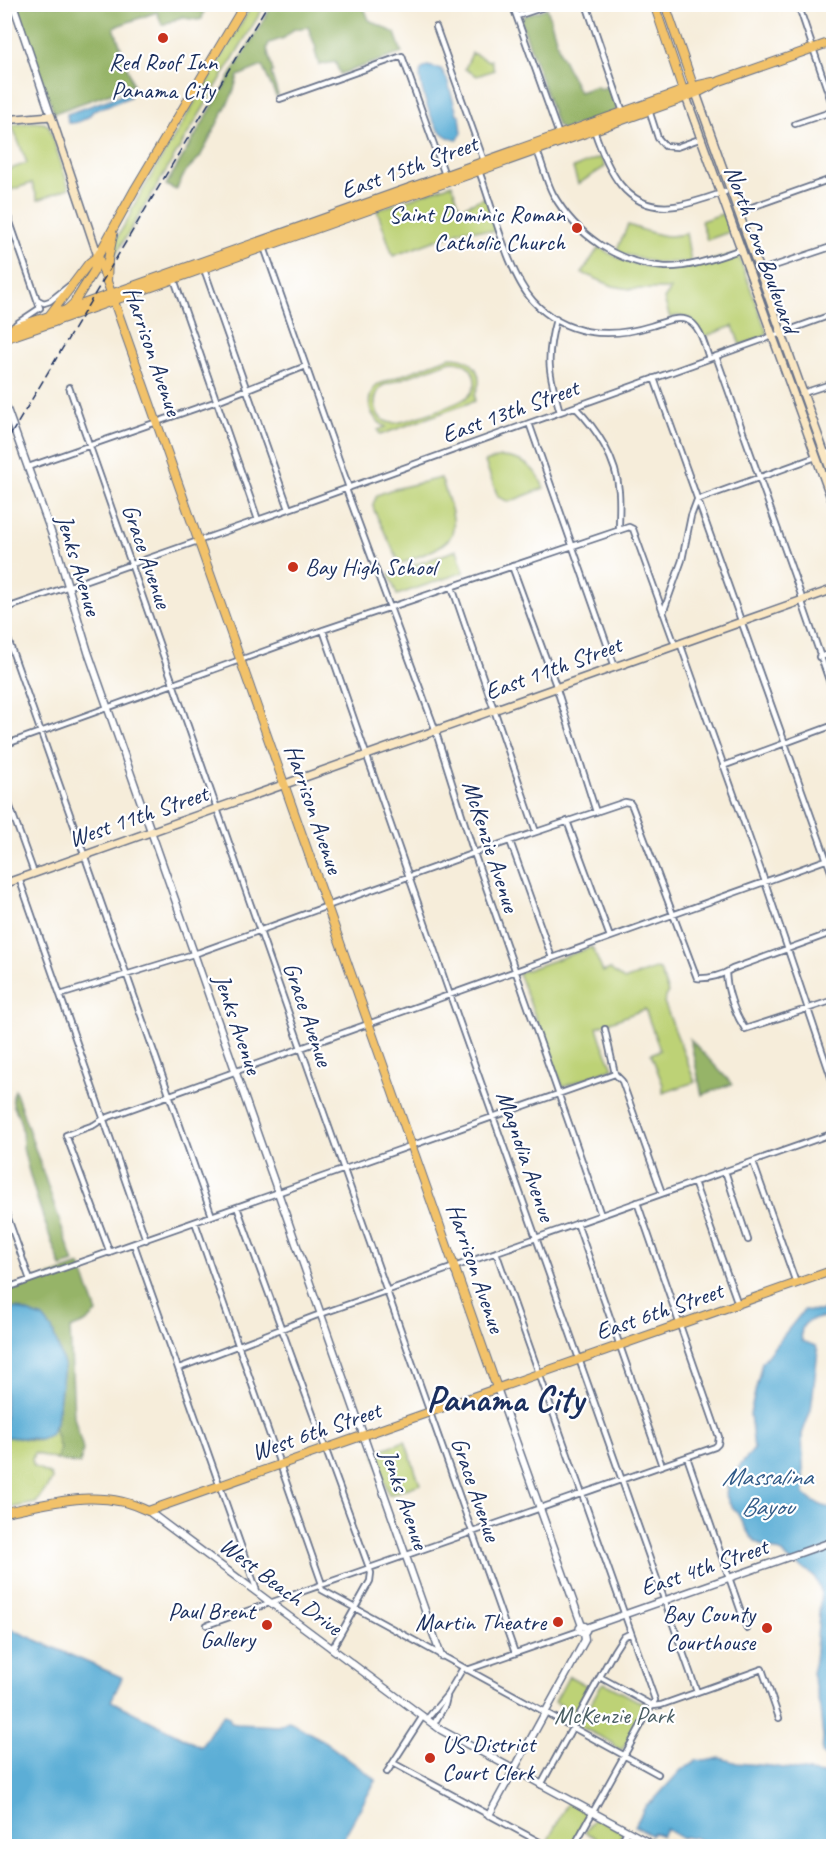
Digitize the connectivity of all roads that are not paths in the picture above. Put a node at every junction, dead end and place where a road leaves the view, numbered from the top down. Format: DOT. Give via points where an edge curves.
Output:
graph roads {
  1 [pos="13,4"];
  2 [pos="245,4"];
  3 [pos="513,4"];
  4 [pos="553,4"];
  5 [pos="586,4"];
  6 [pos="654,4"];
  7 [pos="664,4"];
  8 [pos="798,4"];
  9 [pos="517,16"];
  10 [pos="436,27"];
  11 [pos="834,41"];
  12 [pos="812,49"];
  13 [pos="694,90"];
  14 [pos="685,94"];
  15 [pos="832,98"];
  16 [pos="280,99"];
  17 [pos="649,110"];
  18 [pos="834,110"];
  19 [pos="624,115"];
  20 [pos="51,116"];
  21 [pos="4,120"];
  22 [pos="795,124"];
  23 [pos="592,127"];
  24 [pos="560,138"];
  25 [pos="702,138"];
  26 [pos="536,147"];
  27 [pos="482,166"];
  28 [pos="446,178"];
  29 [pos="834,178"];
  30 [pos="723,192"];
  31 [pos="4,205"];
  32 [pos="738,212"];
  33 [pos="116,223"];
  34 [pos="263,244"];
  35 [pos="834,246"];
  36 [pos="742,249"];
  37 [pos="98,256"];
  38 [pos="203,265"];
  39 [pos="759,271"];
  40 [pos="173,276"];
  41 [pos="78,278"];
  42 [pos="107,281"];
  43 [pos="113,297"];
  44 [pos="38,300"];
  45 [pos="70,308"];
  46 [pos="834,314"];
  47 [pos="52,319"];
  48 [pos="556,320"];
  49 [pos="5,332"];
  50 [pos="781,333"];
  51 [pos="773,336"];
  52 [pos="4,339"];
  53 [pos="716,356"];
  54 [pos="710,358"];
  55 [pos="306,366"];
  56 [pos="654,378"];
  57 [pos="834,383"];
  58 [pos="69,387"];
  59 [pos="246,390"];
  60 [pos="803,393"];
  61 [pos="217,401"];
  62 [pos="4,402"];
  63 [pos="575,407"];
  64 [pos="560,412"];
  65 [pos="8,420"];
  66 [pos="157,422"];
  67 [pos="529,423"];
  68 [pos="89,446"];
  69 [pos="834,451"];
  70 [pos="824,454"];
  71 [pos="816,457"];
  72 [pos="28,467"];
  73 [pos="759,477"];
  74 [pos="834,480"];
  75 [pos="347,488"];
  76 [pos="697,500"];
  77 [pos="834,506"];
  78 [pos="289,509"];
  79 [pos="258,520"];
  80 [pos="619,530"];
  81 [pos="199,541"];
  82 [pos="571,546"];
  83 [pos="132,564"];
  84 [pos="512,566"];
  85 [pos="68,587"];
  86 [pos="452,587"];
  87 [pos="834,589"];
  88 [pos="802,600"];
  89 [pos="391,607"];
  90 [pos="4,609"];
  91 [pos="663,614"];
  92 [pos="741,622"];
  93 [pos="4,628"];
  94 [pos="324,630"];
  95 [pos="678,644"];
  96 [pos="834,653"];
  97 [pos="819,657"];
  98 [pos="241,660"];
  99 [pos="615,667"];
  100 [pos="173,684"];
  101 [pos="556,688"];
  102 [pos="834,695"];
  103 [pos="107,708"];
  104 [pos="494,710"];
  105 [pos="834,725"];
  106 [pos="41,731"];
  107 [pos="435,731"];
  108 [pos="4,744"];
  109 [pos="784,744"];
  110 [pos="368,755"];
  111 [pos="723,766"];
  112 [pos="285,785"];
  113 [pos="4,790"];
  114 [pos="217,808"];
  115 [pos="596,812"];
  116 [pos="567,821"];
  117 [pos="151,832"];
  118 [pos="536,832"];
  119 [pos="510,841"];
  120 [pos="474,854"];
  121 [pos="85,855"];
  122 [pos="834,857"];
  123 [pos="826,859"];
  124 [pos="34,873"];
  125 [pos="410,877"];
  126 [pos="19,879"];
  127 [pos="834,880"];
  128 [pos="765,882"];
  129 [pos="4,884"];
  130 [pos="328,906"];
  131 [pos="673,915"];
  132 [pos="259,930"];
  133 [pos="834,932"];
  134 [pos="610,937"];
  135 [pos="788,948"];
  136 [pos="194,954"];
  137 [pos="552,958"];
  138 [pos="514,972"];
  139 [pos="726,973"];
  140 [pos="126,975"];
  141 [pos="450,994"];
  142 [pos="60,995"];
  143 [pos="834,1000"];
  144 [pos="807,1010"];
  145 [pos="369,1024"];
  146 [pos="605,1029"];
  147 [pos="300,1048"];
  148 [pos="834,1060"];
  149 [pos="825,1064"];
  150 [pos="236,1071"];
  151 [pos="615,1074"];
  152 [pos="834,1086"];
  153 [pos="557,1094"];
  154 [pos="169,1096"];
  155 [pos="494,1117"];
  156 [pos="103,1119"];
  157 [pos="834,1133"];
  158 [pos="412,1145"];
  159 [pos="753,1162"];
  160 [pos="344,1169"];
  161 [pos="725,1171"];
  162 [pos="694,1182"];
  163 [pos="278,1193"];
  164 [pos="662,1193"];
  165 [pos="637,1202"];
  166 [pos="237,1207"];
  167 [pos="4,1208"];
  168 [pos="601,1215"];
  169 [pos="212,1216"];
  170 [pos="195,1222"];
  171 [pos="577,1224"];
  172 [pos="536,1238"];
  173 [pos="146,1240"];
  174 [pos="748,1240"];
  175 [pos="134,1244"];
  176 [pos="496,1252"];
  177 [pos="110,1253"];
  178 [pos="455,1267"];
  179 [pos="834,1270"];
  180 [pos="30,1280"];
  181 [pos="796,1283"];
  182 [pos="5,1289"];
  183 [pos="388,1290"];
  184 [pos="738,1304"];
  185 [pos="321,1314"];
  186 [pos="680,1324"];
  187 [pos="282,1329"];
  188 [pos="620,1345"];
  189 [pos="239,1346"];
  190 [pos="579,1359"];
  191 [pos="179,1368"];
  192 [pos="540,1374"];
  193 [pos="498,1388"];
  194 [pos="430,1412"];
  195 [pos="364,1435"];
  196 [pos="326,1449"];
  197 [pos="687,1457"];
  198 [pos="280,1465"];
  199 [pos="662,1466"];
  200 [pos="621,1480"];
  201 [pos="220,1486"];
  202 [pos="582,1493"];
  203 [pos="540,1508"];
  204 [pos="148,1511"];
  205 [pos="4,1512"];
  206 [pos="472,1532"];
  207 [pos="834,1541"];
  208 [pos="406,1555"];
  209 [pos="369,1568"];
  210 [pos="730,1577"];
  211 [pos="321,1585"];
  212 [pos="257,1592"];
  213 [pos="664,1600"];
  214 [pos="271,1602"];
  215 [pos="355,1608"];
  216 [pos="625,1614"];
  217 [pos="207,1625"];
  218 [pos="583,1629"];
  219 [pos="747,1629"];
  220 [pos="631,1633"];
  221 [pos="332,1649"];
  222 [pos="515,1653"];
  223 [pos="441,1656"];
  224 [pos="465,1669"];
  225 [pos="600,1677"];
  226 [pos="697,1692"];
  227 [pos="447,1695"];
  228 [pos="652,1706"];
  229 [pos="545,1713"];
  230 [pos="425,1717"];
  231 [pos="779,1718"];
  232 [pos="434,1724"];
  233 [pos="572,1727"];
  234 [pos="624,1755"];
  235 [pos="393,1762"];
  236 [pos="514,1770"];
  237 [pos="387,1772"];
  238 [pos="658,1774"];
  239 [pos="541,1785"];
  240 [pos="592,1812"];
  241 [pos="489,1815"];
  242 [pos="627,1832"];
  243 [pos="547,1846"];
  244 [pos="574,1846"];
  245 [pos="619,1846"];
  246 [pos="655,1846"];
  1 -- 20 [label="street, Harrison Avenue"];
  2 -- 33 [label="main road"];
  3 -- 9 [label="street"];
  4 -- 9 [label="street"];
  5 -- 19 [label="street"];
  6 -- 14 [label="main road, North Cove Boulevard"];
  7 -- 13 [label="main road, North Cove Boulevard"];
  8 -- 12 [label="street"];
  9 -- 24 [label="street"];
  10 -- 27 [label="street"];
  11 -- 12 [label="main road, East 15th Street"];
  12 -- 13 [label="main road, East 15th Street"];
  12 -- 15 [label="street"];
  13 -- 14 [label="main road, East 15th Street"];
  13 -- 32 [label="main road, North Cove Boulevard"];
  14 -- 17 [label="main road, East 15th Street"];
  14 -- 19 [label="main road, East 15th Street"];
  14 -- 25 [label="main road, North Cove Boulevard"];
  15 -- 18 [label="street"];
  16 -- 28 [label="street" via="402,56"];
  17 -- 19 [label="main road, East 15th Street"];
  17 -- 25 [label="street" via="658,138 665,146 677,147"];
  18 -- 22 [label="street"];
  19 -- 23 [label="main road, East 15th Street"];
  20 -- 21 [label="main road"];
  20 -- 37 [label="main road, Harrison Avenue"];
  23 -- 24 [label="main road, East 15th Street"];
  23 -- 30 [label="street" via="611,174 639,199 673,207"];
  24 -- 26 [label="main road, East 15th Street"];
  25 -- 30 [label="main road, North Cove Boulevard"];
  26 -- 27 [label="main road, East 15th Street"];
  26 -- 36 [label="street" via="550,188 568,215 593,240 621,257 675,266"];
  27 -- 28 [label="main road, East 15th Street"];
  27 -- 48 [label="street" via="518,278 532,300"];
  28 -- 34 [label="main road, East 15th Street"];
  29 -- 32 [label="street"];
  30 -- 32 [label="main road"];
  30 -- 36 [label="main road, North Cove Boulevard"];
  31 -- 44 [label="street"];
  32 -- 39 [label="main road, North Cove Boulevard"];
  33 -- 37 [label="main road"];
  33 -- 42 [label="main road"];
  34 -- 38 [label="main road, East 15th Street"];
  34 -- 55 [label="street, McKenzie Avenue"];
  35 -- 39 [label="street"];
  36 -- 51 [label="main road, North Cove Boulevard"];
  37 -- 41 [label="main road"];
  37 -- 42 [label="main road, Harrison Avenue"];
  37 -- 45 [label="main road" via="94,271"];
  38 -- 40 [label="main road, East 15th Street"];
  38 -- 59 [label="street"];
  39 -- 50 [label="main road, North Cove Boulevard"];
  40 -- 43 [label="main road, East 15th Street"];
  40 -- 61 [label="street"];
  41 -- 44 [label="street" via="49,302"];
  41 -- 47 [label="main road"];
  42 -- 43 [label="main road, Harrison Avenue"];
  43 -- 45 [label="main road"];
  43 -- 47 [label="main road"];
  43 -- 66 [label="main road, Harrison Avenue"];
  44 -- 49 [label="street" via="40,308"];
  45 -- 47 [label="main road"];
  46 -- 50 [label="street, East 13th Street"];
  47 -- 49 [label="main road"];
  47 -- 52 [label="main road"];
  48 -- 54 [label="street" via="605,334 629,332 676,319 691,322"];
  48 -- 64 [label="street" via="548,368"];
  50 -- 51 [label="street, East 13th Street"];
  50 -- 60 [label="main road, North Cove Boulevard"];
  51 -- 53 [label="street, East 13th Street"];
  51 -- 71 [label="main road, North Cove Boulevard"];
  53 -- 54 [label="street, East 13th Street"];
  53 -- 73 [label="street"];
  54 -- 56 [label="street, East 13th Street"];
  55 -- 59 [label="street"];
  55 -- 75 [label="street, McKenzie Avenue"];
  56 -- 63 [label="street, East 13th Street"];
  56 -- 76 [label="street"];
  57 -- 60 [label="street"];
  58 -- 68 [label="street, Grace Avenue"];
  59 -- 61 [label="street"];
  59 -- 78 [label="street"];
  60 -- 70 [label="main road, North Cove Boulevard"];
  61 -- 66 [label="street"];
  61 -- 79 [label="street"];
  62 -- 65 [label="street, Jenks Avenue"];
  63 -- 64 [label="street, East 13th Street"];
  63 -- 80 [label="street" via="602,440 615,472"];
  64 -- 67 [label="street, East 13th Street"];
  65 -- 72 [label="street, Jenks Avenue"];
  66 -- 68 [label="street"];
  66 -- 81 [label="main road, Harrison Avenue"];
  67 -- 75 [label="street, East 13th Street"];
  67 -- 82 [label="street"];
  68 -- 72 [label="street"];
  68 -- 83 [label="street, Grace Avenue"];
  69 -- 70 [label="street"];
  70 -- 74 [label="main road, North Cove Boulevard"];
  71 -- 73 [label="street"];
  71 -- 77 [label="main road, North Cove Boulevard"];
  72 -- 85 [label="street, Jenks Avenue"];
  73 -- 76 [label="street"];
  73 -- 88 [label="street"];
  75 -- 78 [label="street, East 13th Street"];
  75 -- 89 [label="street, McKenzie Avenue"];
  76 -- 91 [label="street"];
  76 -- 92 [label="street"];
  78 -- 79 [label="street, East 13th Street"];
  79 -- 81 [label="street, East 13th Street"];
  80 -- 82 [label="street"];
  80 -- 91 [label="street" via="633,530"];
  81 -- 83 [label="street, East 13th Street"];
  81 -- 98 [label="main road, Harrison Avenue"];
  82 -- 84 [label="street"];
  82 -- 99 [label="street"];
  83 -- 85 [label="street, East 13th Street"];
  83 -- 100 [label="street, Grace Avenue"];
  84 -- 86 [label="street"];
  84 -- 101 [label="street"];
  85 -- 90 [label="street, East 13th Street"];
  85 -- 103 [label="street, Jenks Avenue"];
  86 -- 89 [label="street"];
  86 -- 104 [label="street"];
  87 -- 88 [label="main road, East 11th Street"];
  88 -- 92 [label="main road, East 11th Street"];
  88 -- 97 [label="street"];
  89 -- 94 [label="street"];
  89 -- 107 [label="street, McKenzie Avenue"];
  91 -- 95 [label="street"];
  92 -- 95 [label="main road, East 11th Street"];
  92 -- 109 [label="street"];
  93 -- 106 [label="street"];
  94 -- 98 [label="street"];
  94 -- 110 [label="street, Magnolia Avenue"];
  95 -- 99 [label="main road, East 11th Street"];
  95 -- 111 [label="street"];
  96 -- 97 [label="street"];
  97 -- 102 [label="street"];
  98 -- 100 [label="street"];
  98 -- 112 [label="main road, Harrison Avenue"];
  99 -- 101 [label="main road, East 11th Street"];
  100 -- 103 [label="street"];
  100 -- 114 [label="street, Grace Avenue"];
  101 -- 104 [label="main road, East 11th Street"];
  101 -- 115 [label="street"];
  103 -- 106 [label="street"];
  103 -- 117 [label="street, Jenks Avenue"];
  104 -- 107 [label="main road, East 11th Street"];
  104 -- 118 [label="street"];
  105 -- 109 [label="street"];
  106 -- 108 [label="street"];
  106 -- 121 [label="street"];
  107 -- 110 [label="main road, East 11th Street"];
  107 -- 120 [label="street, McKenzie Avenue"];
  109 -- 111 [label="street"];
  109 -- 123 [label="street"];
  110 -- 112 [label="main road, East 11th Street"];
  110 -- 125 [label="street, Magnolia Avenue"];
  111 -- 128 [label="street"];
  112 -- 114 [label="main road, West 11th Street"];
  112 -- 130 [label="main road, Harrison Avenue"];
  113 -- 124 [label="street"];
  114 -- 117 [label="main road, West 11th Street"];
  114 -- 132 [label="street, Grace Avenue"];
  115 -- 116 [label="street"];
  115 -- 131 [label="street" via="628,802 632,806"];
  116 -- 118 [label="street"];
  116 -- 134 [label="street"];
  117 -- 121 [label="main road, West 11th Street"];
  117 -- 136 [label="street, Jenks Avenue"];
  118 -- 119 [label="street"];
  119 -- 120 [label="street"];
  119 -- 137 [label="street"];
  120 -- 125 [label="street"];
  120 -- 138 [label="street, McKenzie Avenue"];
  121 -- 124 [label="main road, West 11th Street"];
  121 -- 140 [label="street"];
  122 -- 123 [label="street"];
  123 -- 127 [label="street"];
  123 -- 128 [label="street"];
  124 -- 126 [label="main road, West 11th Street"];
  125 -- 130 [label="street"];
  125 -- 141 [label="street, Magnolia Avenue"];
  126 -- 129 [label="main road, West 11th Street"];
  126 -- 142 [label="street"];
  128 -- 131 [label="street"];
  128 -- 135 [label="street"];
  130 -- 132 [label="street"];
  130 -- 145 [label="main road, Harrison Avenue"];
  131 -- 134 [label="street"];
  131 -- 139 [label="street" via="697,978"];
  132 -- 136 [label="street"];
  132 -- 147 [label="street, Grace Avenue"];
  133 -- 135 [label="street"];
  134 -- 137 [label="street"];
  135 -- 139 [label="street"];
  135 -- 144 [label="street"];
  136 -- 140 [label="street"];
  136 -- 150 [label="street, Jenks Avenue"];
  137 -- 138 [label="street"];
  138 -- 141 [label="street"];
  138 -- 153 [label="street, McKenzie Avenue"];
  139 -- 144 [label="street" via="726,983 745,1029"];
  140 -- 142 [label="street"];
  140 -- 154 [label="street"];
  141 -- 145 [label="street"];
  141 -- 155 [label="street, Magnolia Avenue"];
  142 -- 156 [label="street"];
  143 -- 144 [label="street"];
  144 -- 149 [label="street"];
  145 -- 147 [label="street"];
  145 -- 158 [label="main road, Harrison Avenue"];
  146 -- 151 [label="street"];
  147 -- 150 [label="street"];
  147 -- 160 [label="street, Grace Avenue"];
  148 -- 149 [label="street"];
  149 -- 152 [label="street"];
  150 -- 154 [label="street"];
  150 -- 163 [label="street, Jenks Avenue"];
  151 -- 153 [label="street"];
  151 -- 164 [label="street" via="622,1081"];
  153 -- 155 [label="street"];
  153 -- 168 [label="street, McKenzie Avenue"];
  154 -- 156 [label="street"];
  154 -- 169 [label="street"];
  155 -- 158 [label="street"];
  155 -- 172 [label="street, Magnolia Avenue"];
  156 -- 173 [label="street"];
  156 -- 177 [label="street" via="66,1135"];
  157 -- 159 [label="street"];
  158 -- 160 [label="street"];
  158 -- 178 [label="main road, Harrison Avenue"];
  159 -- 161 [label="street"];
  159 -- 181 [label="street"];
  160 -- 163 [label="street"];
  160 -- 183 [label="street, Grace Avenue"];
  161 -- 162 [label="street"];
  161 -- 174 [label="street"];
  162 -- 164 [label="street"];
  162 -- 184 [label="street"];
  163 -- 166 [label="street"];
  163 -- 185 [label="street, Jenks Avenue"];
  164 -- 165 [label="street"];
  165 -- 168 [label="street"];
  165 -- 186 [label="street"];
  166 -- 169 [label="street"];
  166 -- 187 [label="street"];
  167 -- 180 [label="street"];
  168 -- 171 [label="street"];
  169 -- 170 [label="street"];
  170 -- 173 [label="street"];
  170 -- 189 [label="street"];
  171 -- 172 [label="street"];
  171 -- 188 [label="street"];
  172 -- 176 [label="street"];
  172 -- 190 [label="street, Magnolia Avenue"];
  173 -- 175 [label="street"];
  175 -- 177 [label="street"];
  175 -- 191 [label="street"];
  176 -- 178 [label="street"];
  176 -- 192 [label="street"];
  177 -- 180 [label="street"];
  178 -- 183 [label="street"];
  178 -- 193 [label="main road, Harrison Avenue"];
  179 -- 181 [label="main road, East 6th Street"];
  180 -- 182 [label="street"];
  181 -- 184 [label="main road, East 6th Street"];
  183 -- 185 [label="street"];
  183 -- 194 [label="street, Grace Avenue"];
  184 -- 186 [label="main road, East 6th Street"];
  185 -- 187 [label="street"];
  185 -- 195 [label="street, Jenks Avenue"];
  186 -- 188 [label="main road, East 6th Street"];
  186 -- 197 [label="street" via="719,1437 715,1447"];
  187 -- 189 [label="street"];
  187 -- 196 [label="street"];
  188 -- 190 [label="main road, East 6th Street"];
  188 -- 199 [label="street"];
  189 -- 191 [label="street"];
  189 -- 198 [label="street"];
  190 -- 192 [label="main road, East 6th Street"];
  190 -- 200 [label="street, Magnolia Avenue"];
  191 -- 201 [label="street"];
  192 -- 193 [label="main road, East 6th Street"];
  192 -- 202 [label="street"];
  193 -- 194 [label="main road, West 6th Street"];
  193 -- 203 [label="street, Harrison Avenue"];
  194 -- 195 [label="main road, West 6th Street"];
  194 -- 206 [label="street, Grace Avenue"];
  195 -- 196 [label="main road, West 6th Street"];
  195 -- 208 [label="street, Jenks Avenue"];
  196 -- 198 [label="main road, West 6th Street"];
  196 -- 209 [label="street"];
  197 -- 199 [label="street"];
  197 -- 210 [label="street"];
  198 -- 201 [label="main road, West 6th Street"];
  198 -- 211 [label="street"];
  199 -- 200 [label="street"];
  200 -- 202 [label="street"];
  200 -- 213 [label="street, Magnolia Avenue"];
  201 -- 204 [label="main road, West 6th Street"];
  201 -- 212 [label="street"];
  202 -- 203 [label="street"];
  202 -- 216 [label="street"];
  203 -- 206 [label="street"];
  203 -- 218 [label="street, Harrison Avenue"];
  204 -- 205 [label="main road, West Beach Drive" via="118,1500 90,1497"];
  204 -- 212 [label="street, West Beach Drive"];
  206 -- 208 [label="street"];
  206 -- 222 [label="street, Grace Avenue"];
  207 -- 210 [label="street, East 4th Street"];
  208 -- 209 [label="street"];
  208 -- 223 [label="street, Jenks Avenue"];
  209 -- 211 [label="street"];
  209 -- 215 [label="street" via="371,1580"];
  210 -- 213 [label="street, East 4th Street"];
  210 -- 219 [label="street"];
  211 -- 214 [label="street"];
  211 -- 215 [label="street" via="322,1590"];
  212 -- 214 [label="street, West Beach Drive"];
  213 -- 216 [label="street, East 4th Street"];
  213 -- 226 [label="street, Magnolia Avenue"];
  214 -- 217 [label="street"];
  214 -- 221 [label="street, West Beach Drive"];
  215 -- 221 [label="street"];
  215 -- 223 [label="street"];
  216 -- 218 [label="street, East 4th Street"];
  216 -- 220 [label="street"];
  218 -- 222 [label="street"];
  218 -- 229 [label="street" via="585,1640"];
  220 -- 225 [label="street" via="622,1637"];
  220 -- 228 [label="street" via="655,1700"];
  221 -- 230 [label="street, West Beach Drive"];
  222 -- 224 [label="street"];
  223 -- 224 [label="street"];
  224 -- 227 [label="street"];
  224 -- 229 [label="street"];
  225 -- 228 [label="street"];
  225 -- 233 [label="street"];
  226 -- 228 [label="street"];
  226 -- 231 [label="street" via="762,1669"];
  227 -- 230 [label="street"];
  227 -- 232 [label="street"];
  228 -- 234 [label="street"];
  229 -- 233 [label="street"];
  229 -- 236 [label="street"];
  230 -- 232 [label="street, West Beach Drive"];
  230 -- 235 [label="street"];
  232 -- 236 [label="street, West Beach Drive"];
  233 -- 234 [label="street"];
  233 -- 239 [label="street"];
  234 -- 238 [label="street"];
  234 -- 240 [label="street"];
  235 -- 237 [label="street"];
  235 -- 241 [label="street"];
  236 -- 239 [label="street, West Beach Drive"];
  236 -- 241 [label="street"];
  239 -- 240 [label="street, West Beach Drive"];
  240 -- 242 [label="street, West Beach Drive"];
  240 -- 244 [label="street"];
  241 -- 243 [label="street"];
  242 -- 245 [label="street"];
  242 -- 246 [label="street, West Beach Drive"];
}
